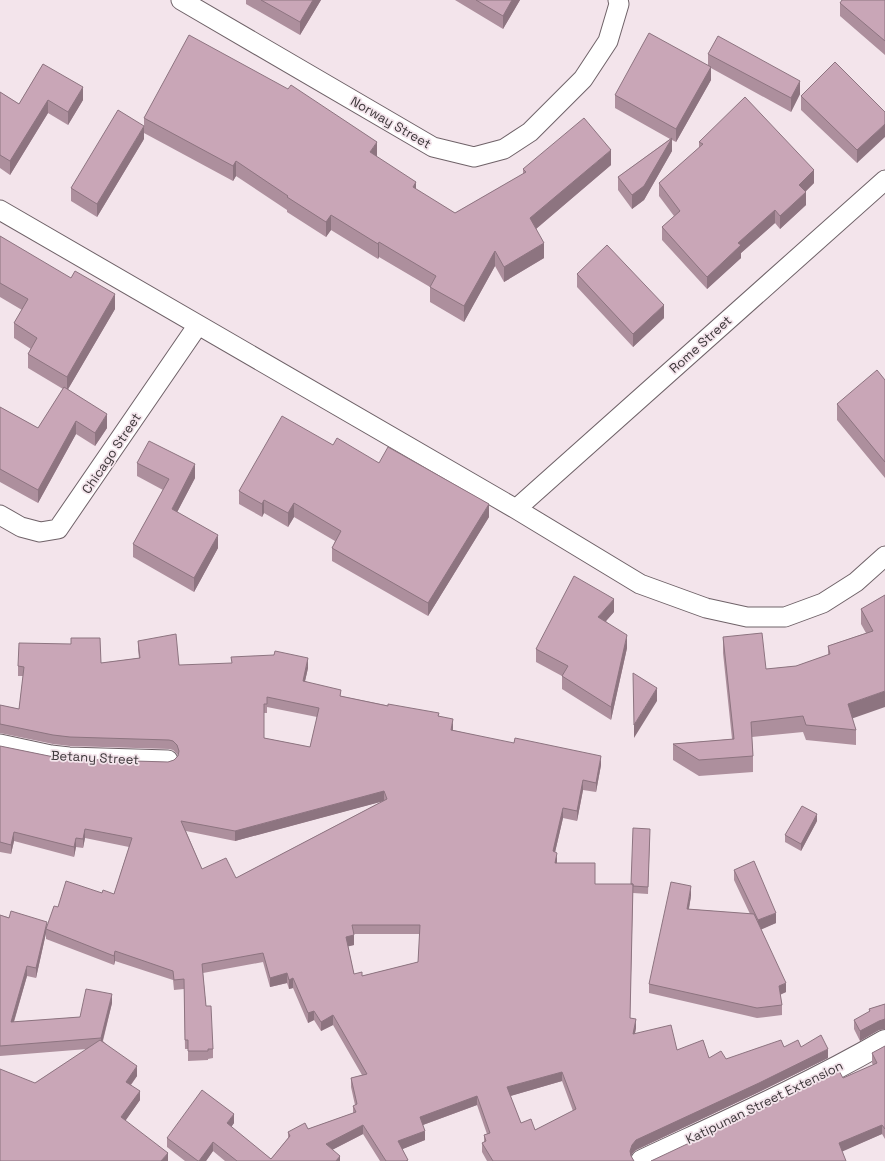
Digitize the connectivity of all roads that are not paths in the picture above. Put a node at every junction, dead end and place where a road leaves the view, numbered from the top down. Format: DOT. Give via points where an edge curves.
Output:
graph roads {
  1 [pos="180,0"];
  2 [pos="618,0"];
  3 [pos="885,180"];
  4 [pos="0,210"];
  5 [pos="198,325"];
  6 [pos="516,509"];
  7 [pos="0,515"];
  8 [pos="885,556"];
  9 [pos="0,744"];
  10 [pos="168,760"];
  11 [pos="885,1041"];
  12 [pos="642,1161"];
  1 -- 2 [label="street, Norway Street" via="433,147 474,157 504,149 530,132 583,79 608,41"];
  3 -- 6 [label="street, Rome Street"];
  4 -- 5 [label="street"];
  5 -- 6 [label="street"];
  5 -- 7 [label="street, Chicago Street" via="58,529 40,532 21,527"];
  6 -- 8 [label="street" via="640,584 706,608 747,617 785,617 823,603 856,582"];
  9 -- 10 [label="street, Betany Street" via="69,757"];
  11 -- 12 [label="street, Katipunan Street Extension" via="784,1094"];
}
